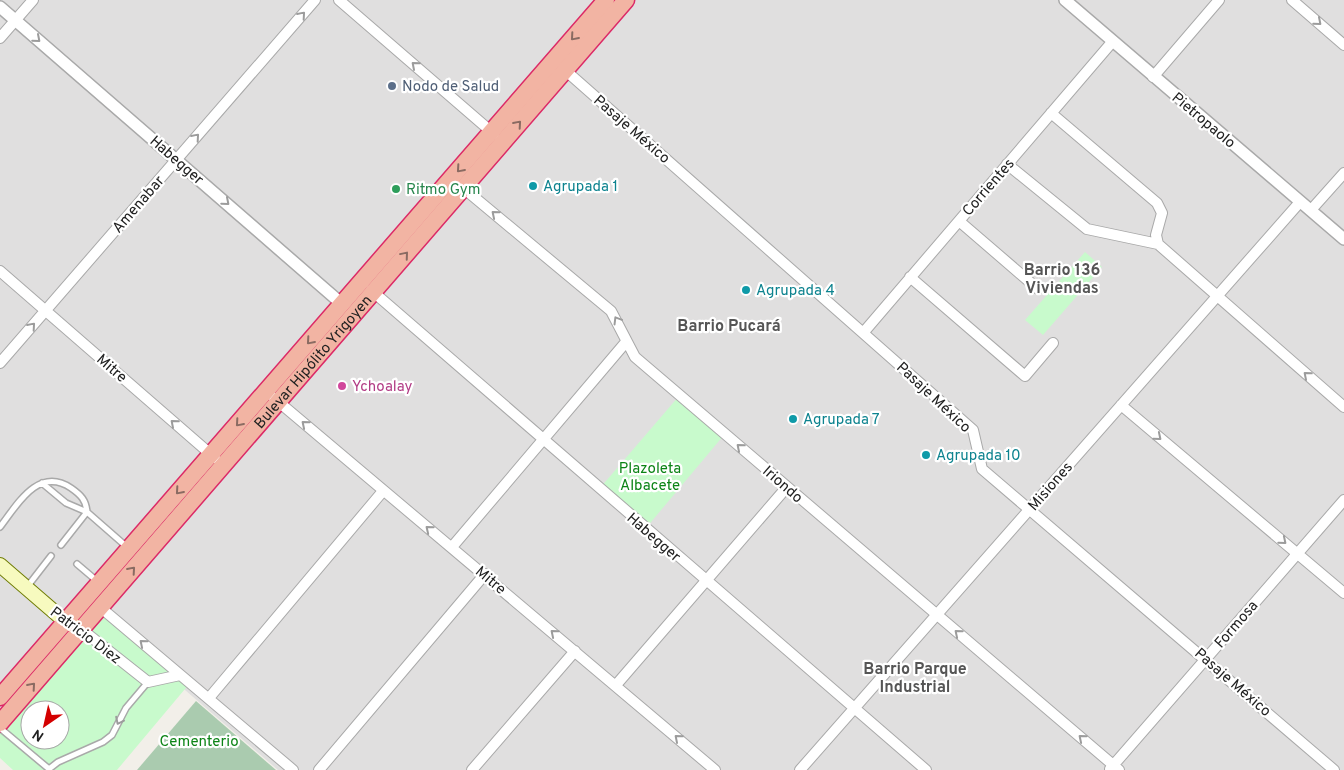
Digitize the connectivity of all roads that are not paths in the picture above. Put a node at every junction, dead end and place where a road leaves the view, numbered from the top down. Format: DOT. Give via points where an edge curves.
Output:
graph roads {
  1 [pos="32,0"];
  2 [pos="315,0"];
  3 [pos="339,0"];
  4 [pos="606,0"];
  5 [pos="626,0"];
  6 [pos="1064,0"];
  7 [pos="1219,0"];
  8 [pos="1292,0"];
  9 [pos="0,7"];
  10 [pos="15,20"];
  11 [pos="0,38"];
  12 [pos="1113,42"];
  13 [pos="1344,45"];
  14 [pos="565,70"];
  15 [pos="1152,77"];
  16 [pos="1051,113"];
  17 [pos="497,137"];
  18 [pos="176,160"];
  19 [pos="1007,164"];
  20 [pos="1344,173"];
  21 [pos="462,187"];
  22 [pos="1300,202"];
  23 [pos="1311,210"];
  24 [pos="959,221"];
  25 [pos="1344,239"];
  26 [pos="1158,244"];
  27 [pos="0,271"];
  28 [pos="910,277"];
  29 [pos="367,287"];
  30 [pos="1038,289"];
  31 [pos="1217,296"];
  32 [pos="348,309"];
  33 [pos="46,311"];
  34 [pos="863,333"];
  35 [pos="626,342"];
  36 [pos="1053,343"];
  37 [pos="0,363"];
  38 [pos="272,396"];
  39 [pos="1121,405"];
  40 [pos="1344,408"];
  41 [pos="544,440"];
  42 [pos="217,460"];
  43 [pos="42,483"];
  44 [pos="787,488"];
  45 [pos="383,491"];
  46 [pos="1344,500"];
  47 [pos="1030,509"];
  48 [pos="87,512"];
  49 [pos="0,528"];
  50 [pos="60,545"];
  51 [pos="452,547"];
  52 [pos="129,549"];
  53 [pos="1298,553"];
  54 [pos="51,556"];
  55 [pos="77,564"];
  56 [pos="0,565"];
  57 [pos="485,574"];
  58 [pos="706,581"];
  59 [pos="99,583"];
  60 [pos="26,588"];
  61 [pos="1344,593"];
  62 [pos="100,607"];
  63 [pos="936,615"];
  64 [pos="66,622"];
  65 [pos="81,629"];
  66 [pos="575,650"];
  67 [pos="1206,658"];
  68 [pos="180,675"];
  69 [pos="148,682"];
  70 [pos="616,685"];
  71 [pos="0,697"];
  72 [pos="209,698"];
  73 [pos="854,708"];
  74 [pos="0,723"];
  75 [pos="0,728"];
  76 [pos="1114,768"];
  77 [pos="49,770"];
  78 [pos="293,770"];
  79 [pos="320,770"];
  80 [pos="472,770"];
  81 [pos="715,770"];
  82 [pos="800,770"];
  83 [pos="926,770"];
  84 [pos="1334,770"];
  1 -- 10 [label="street"];
  18 -- 2 [label="street, Amenabar, one-way"];
  17 -- 3 [label="street, one-way"];
  4 -- 17 [label="highway, Bulevar Hipólito Yrigoyen, one-way"];
  5 -- 14 [label="highway, Bulevar Hipólito Yrigoyen"];
  6 -- 12 [label="street, Pietropaolo"];
  7 -- 15 [label="street"];
  8 -- 13 [label="street, one-way"];
  9 -- 10 [label="street, Habegger"];
  10 -- 11 [label="street"];
  10 -- 18 [label="street, Habegger, one-way"];
  12 -- 15 [label="street, Pietropaolo"];
  12 -- 16 [label="street, Corrientes"];
  17 -- 14 [label="highway, Bulevar Hipólito Yrigoyen, one-way"];
  14 -- 34 [label="street, Pasaje México"];
  15 -- 22 [label="street, Pietropaolo"];
  16 -- 19 [label="street, Corrientes"];
  16 -- 26 [label="street" via="1157,202 1162,212 1156,235"];
  17 -- 21 [label="highway, Bulevar Hipólito Yrigoyen"];
  17 -- 29 [label="highway, Bulevar Hipólito Yrigoyen, one-way"];
  18 -- 32 [label="street, Habegger, one-way"];
  18 -- 33 [label="street, Amenabar"];
  19 -- 24 [label="street, Corrientes"];
  19 -- 26 [label="street" via="1087,229"];
  20 -- 23 [label="street"];
  29 -- 21 [label="highway, Bulevar Hipólito Yrigoyen, one-way"];
  35 -- 21 [label="street, Iriondo, one-way" via="611,311"];
  22 -- 23 [label="street, Pietropaolo"];
  22 -- 31 [label="street, Misiones"];
  23 -- 25 [label="street, Pietropaolo"];
  24 -- 28 [label="street, Corrientes"];
  24 -- 30 [label="street"];
  26 -- 31 [label="street"];
  27 -- 33 [label="street, Mitre"];
  28 -- 34 [label="street, Corrientes"];
  28 -- 36 [label="street" via="1024,376"];
  29 -- 32 [label="highway, Bulevar Hipólito Yrigoyen"];
  29 -- 41 [label="street, Habegger"];
  31 -- 39 [label="street, Misiones"];
  40 -- 31 [label="street, one-way"];
  32 -- 38 [label="highway, Bulevar Hipólito Yrigoyen"];
  37 -- 33 [label="street, Amenabar, one-way"];
  42 -- 33 [label="street, Mitre, one-way"];
  34 -- 47 [label="street, Pasaje México" via="973,430 982,469"];
  35 -- 41 [label="street"];
  44 -- 35 [label="street, Iriondo, one-way" via="635,357"];
  38 -- 42 [label="highway, Bulevar Hipólito Yrigoyen"];
  45 -- 38 [label="street, Mitre, one-way"];
  39 -- 47 [label="street, Misiones"];
  39 -- 53 [label="street, one-way"];
  41 -- 51 [label="street"];
  41 -- 58 [label="street, Habegger"];
  42 -- 52 [label="highway, Bulevar Hipólito Yrigoyen, one-way"];
  62 -- 42 [label="highway, Bulevar Hipólito Yrigoyen, one-way"];
  43 -- 48 [label="lane" via="66,503"];
  43 -- 48 [label="lane" via="56,481 66,485 84,499"];
  43 -- 49 [label="lane" via="27,492"];
  44 -- 58 [label="street"];
  44 -- 63 [label="street, Iriondo"];
  51 -- 45 [label="street, Mitre, one-way"];
  45 -- 72 [label="street"];
  46 -- 53 [label="street, Formosa"];
  47 -- 63 [label="street, Misiones"];
  47 -- 67 [label="street, Pasaje México"];
  48 -- 50 [label="lane"];
  48 -- 52 [label="lane"];
  51 -- 57 [label="street, Mitre"];
  52 -- 59 [label="highway, Bulevar Hipólito Yrigoyen"];
  53 -- 61 [label="street"];
  53 -- 67 [label="street, Formosa"];
  54 -- 60 [label="lane"];
  55 -- 59 [label="lane"];
  56 -- 60 [label="main road, Patricio Diez"];
  66 -- 57 [label="street, Mitre, one-way"];
  57 -- 79 [label="street"];
  58 -- 70 [label="street"];
  58 -- 73 [label="street, Habegger"];
  59 -- 64 [label="highway, Bulevar Hipólito Yrigoyen"];
  60 -- 64 [label="main road, Patricio Diez"];
  62 -- 65 [label="highway, Bulevar Hipólito Yrigoyen"];
  68 -- 62 [label="street, Patricio Diez, one-way"];
  63 -- 73 [label="street, Misiones"];
  76 -- 63 [label="street, Iriondo, one-way"];
  64 -- 65 [label="main road, Patricio Diez"];
  64 -- 71 [label="highway, Bulevar Hipólito Yrigoyen"];
  65 -- 69 [label="street, Patricio Diez"];
  74 -- 65 [label="highway, Bulevar Hipólito Yrigoyen, one-way"];
  66 -- 70 [label="street, Mitre"];
  66 -- 80 [label="street"];
  67 -- 76 [label="street, Formosa"];
  67 -- 84 [label="street, Pasaje México"];
  68 -- 69 [label="street"];
  68 -- 72 [label="street, Patricio Diez"];
  69 -- 77 [label="lane, one-way" via="126,708 112,735 58,762"];
  81 -- 70 [label="street, Mitre, one-way"];
  72 -- 78 [label="street, Patricio Diez"];
  73 -- 82 [label="street, Misiones"];
  73 -- 83 [label="street, Habegger"];
  75 -- 77 [label="lane"];
}
